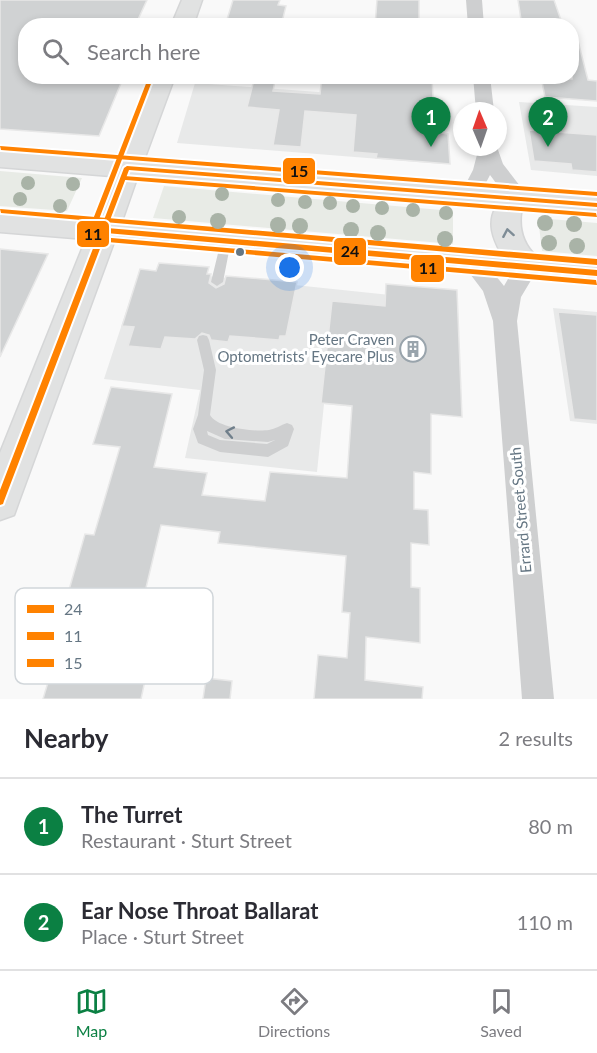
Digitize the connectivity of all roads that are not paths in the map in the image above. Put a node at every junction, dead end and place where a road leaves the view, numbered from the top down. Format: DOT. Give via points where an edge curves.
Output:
graph roads {
  1 [pos="192,0"];
  2 [pos="474,0"];
  3 [pos="185,18"];
  4 [pos="475,18"];
  5 [pos="160,84"];
  6 [pos="482,84"];
  7 [pos="484,102"];
  8 [pos="486,156"];
  9 [pos="491,156"];
  10 [pos="0,158"];
  11 [pos="127,168"];
  12 [pos="470,195"];
  13 [pos="520,199"];
  14 [pos="597,205"];
  15 [pos="0,221"];
  16 [pos="103,230"];
  17 [pos="226,241"];
  18 [pos="472,262"];
  19 [pos="528,267"];
  20 [pos="597,273"];
  21 [pos="217,282"];
  22 [pos="505,321"];
  23 [pos="203,340"];
  24 [pos="287,429"];
  25 [pos="0,501"];
  26 [pos="538,699"];
  1 -- 3 [label="main road"];
  2 -- 4 [label="street"];
  5 -- 11 [label="main road"];
  6 -- 7 [label="street"];
  8 -- 12 [label="street"];
  9 -- 13 [label="street"];
  10 -- 11 [label="main road"];
  11 -- 12 [label="main road"];
  11 -- 16 [label="main road"];
  12 -- 13 [label="main road"];
  12 -- 18 [label="main road" via="482,208 487,232"];
  13 -- 14 [label="main road"];
  19 -- 13 [label="main road, one-way" via="513,250 506,228 508,210"];
  15 -- 16 [label="main road"];
  16 -- 17 [label="main road"];
  16 -- 25 [label="main road"];
  17 -- 18 [label="main road"];
  17 -- 21 [label="lane"];
  18 -- 19 [label="main road"];
  18 -- 22 [label="street, Errard Street South" via="493,287"];
  19 -- 20 [label="main road"];
  19 -- 22 [label="street, Errard Street South" via="510,296"];
  22 -- 26 [label="street, Errard Street South"];
  24 -- 23 [label="lane, one-way" via="283,442 268,451 220,446 203,439 200,429 210,370"];
}
